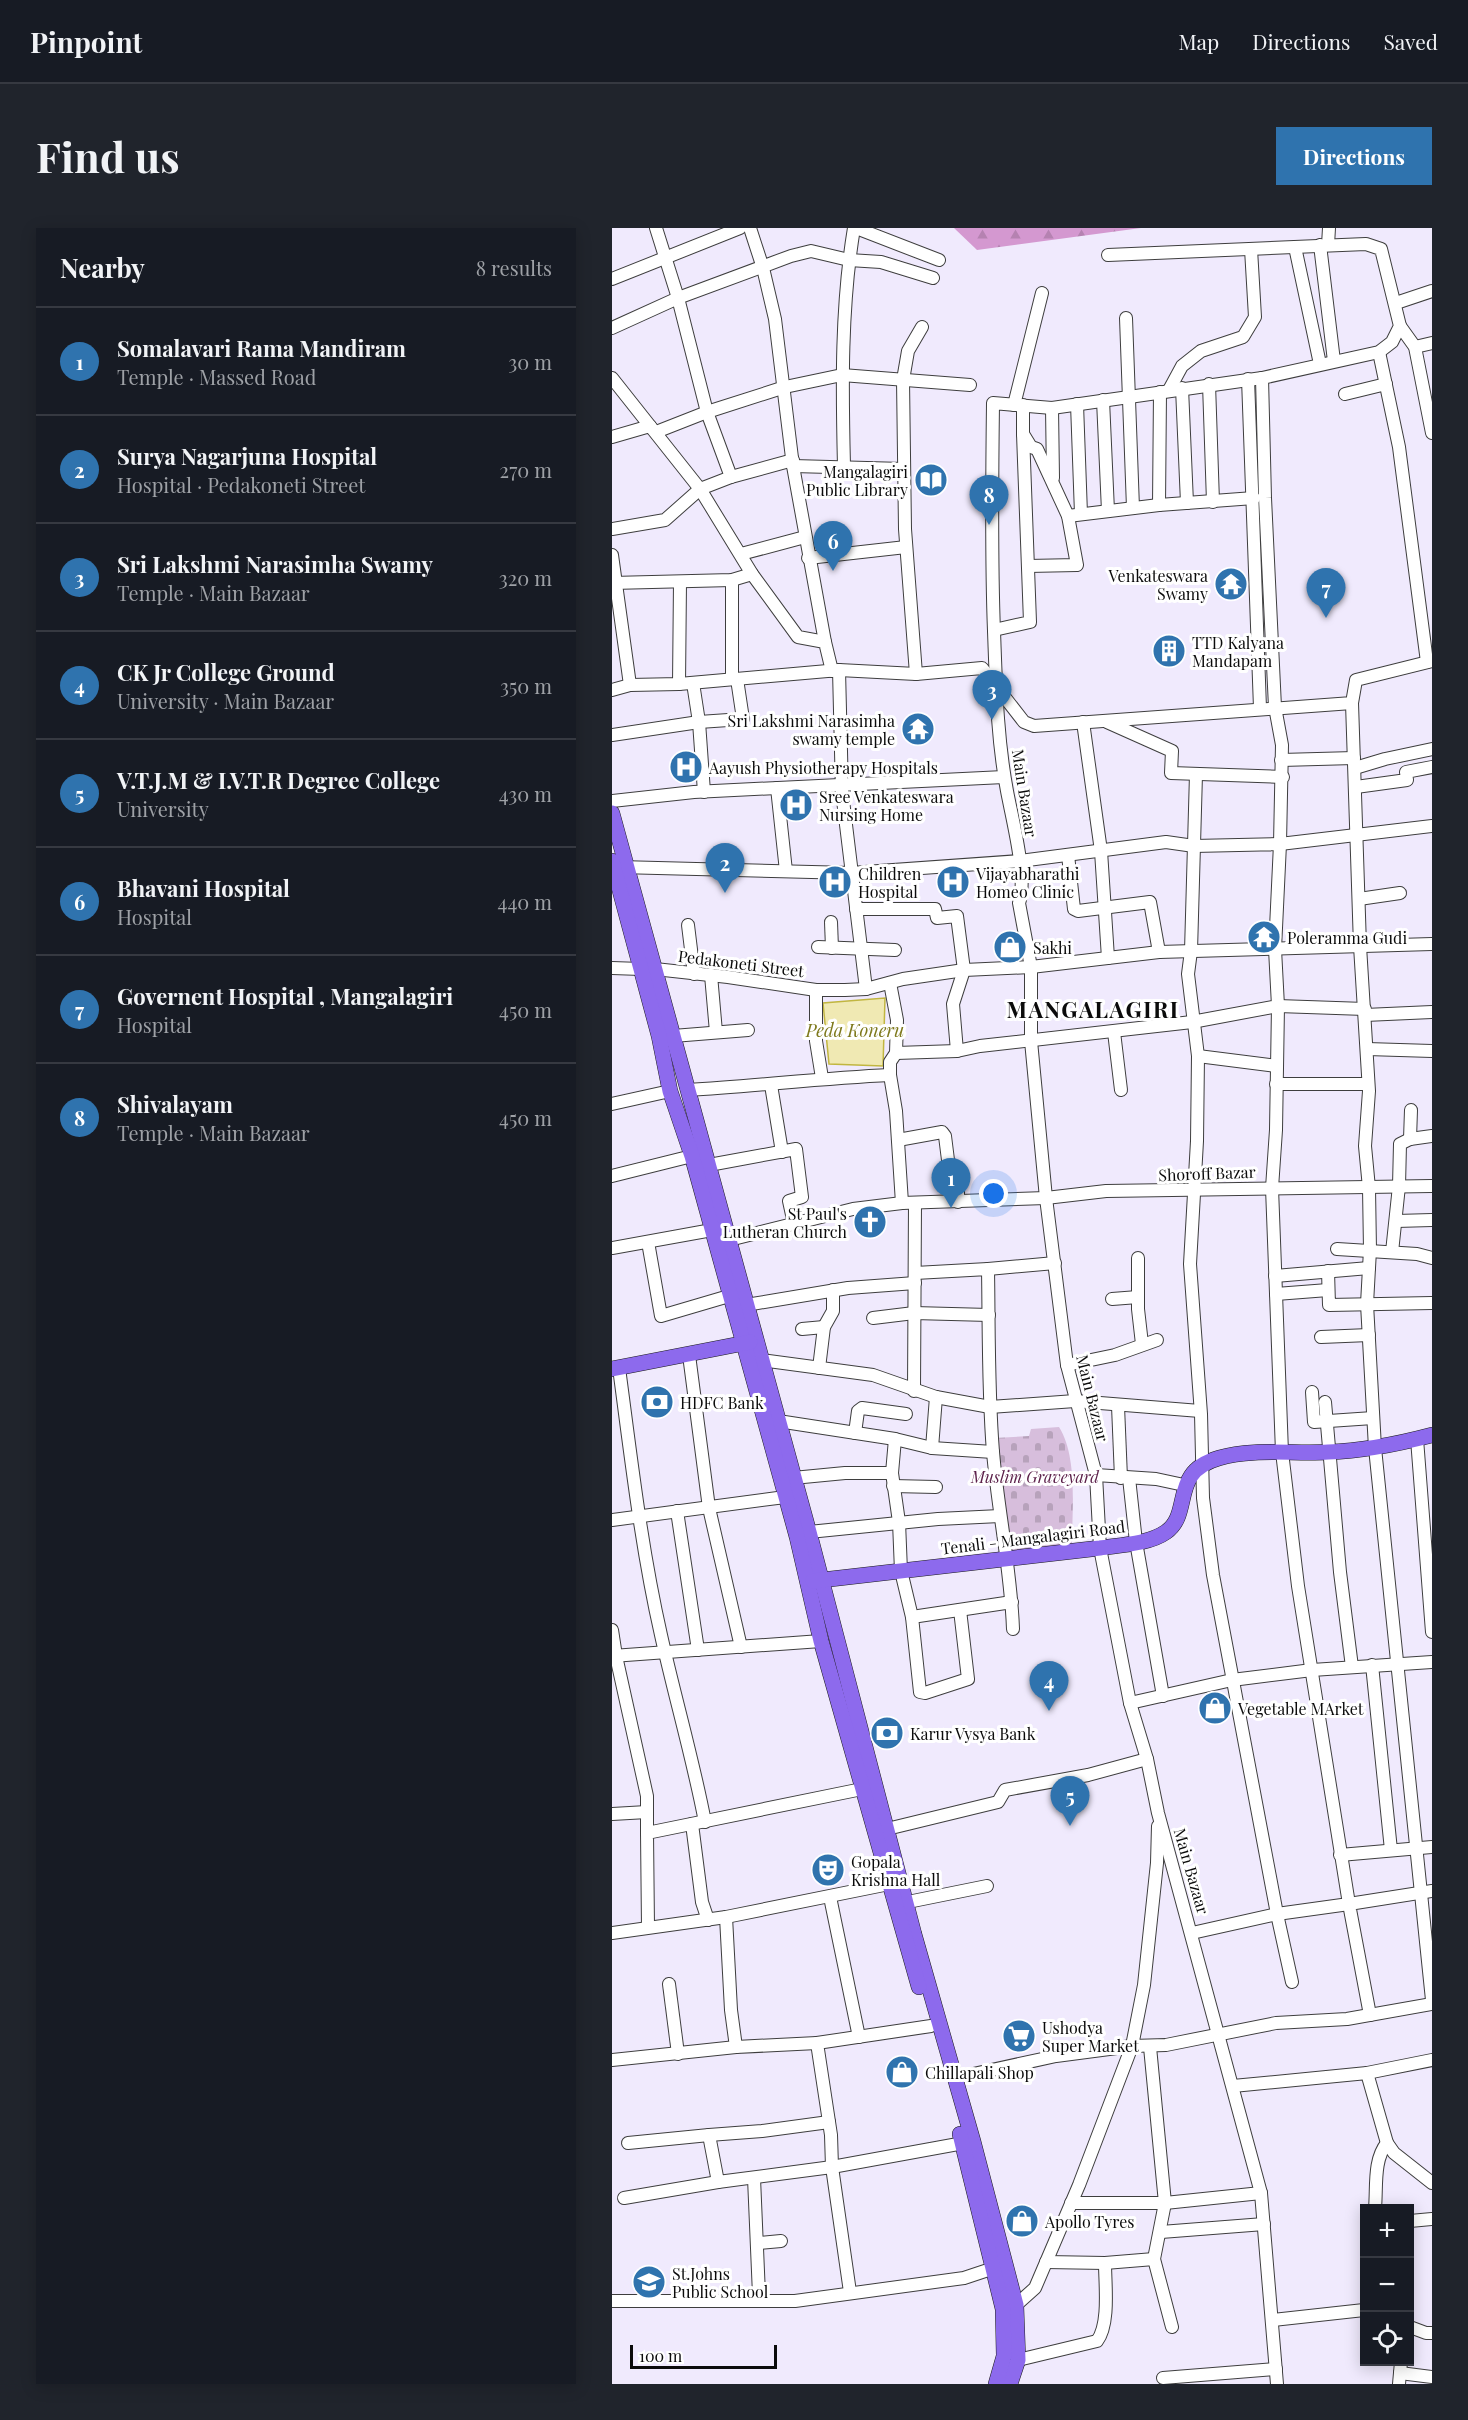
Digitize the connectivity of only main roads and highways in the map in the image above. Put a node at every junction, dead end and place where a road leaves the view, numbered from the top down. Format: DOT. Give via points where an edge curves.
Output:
graph roads {
  1 [pos="612,813"];
  2 [pos="616,865"];
  3 [pos="648,969"];
  4 [pos="751,1351"];
  5 [pos="615,1369"];
  6 [pos="1432,1435"];
  7 [pos="814,1581"];
  8 [pos="900,1903"];
  9 [pos="968,2142"];
  10 [pos="1009,2307"];
  11 [pos="996,2384"];
  12 [pos="1010,2384"];
  1 -- 2 [label="main road"];
  2 -- 3 [label="main road"];
  3 -- 4 [label="main road" via="673,1036 709,1165 746,1305"];
  3 -- 4 [label="main road" via="670,1091 692,1156 729,1296"];
  4 -- 5 [label="main road" via="689,1355"];
  4 -- 7 [label="main road" via="785,1497"];
  4 -- 7 [label="main road" via="778,1421 809,1532"];
  6 -- 7 [label="main road, Tenali - Mangalagiri Road" via="1375,1448 1218,1458 1190,1476 1170,1529 1136,1542"];
  7 -- 8 [label="main road" via="887,1829"];
  7 -- 8 [label="main road" via="821,1641 889,1884"];
  8 -- 9 [label="main road" via="931,2026"];
  8 -- 9 [label="main road" via="955,2078"];
  9 -- 10 [label="main road"];
  9 -- 10 [label="main road" via="994,2268"];
  10 -- 11 [label="main road" via="1004,2356"];
  10 -- 12 [label="main road" via="1018,2360"];
}
